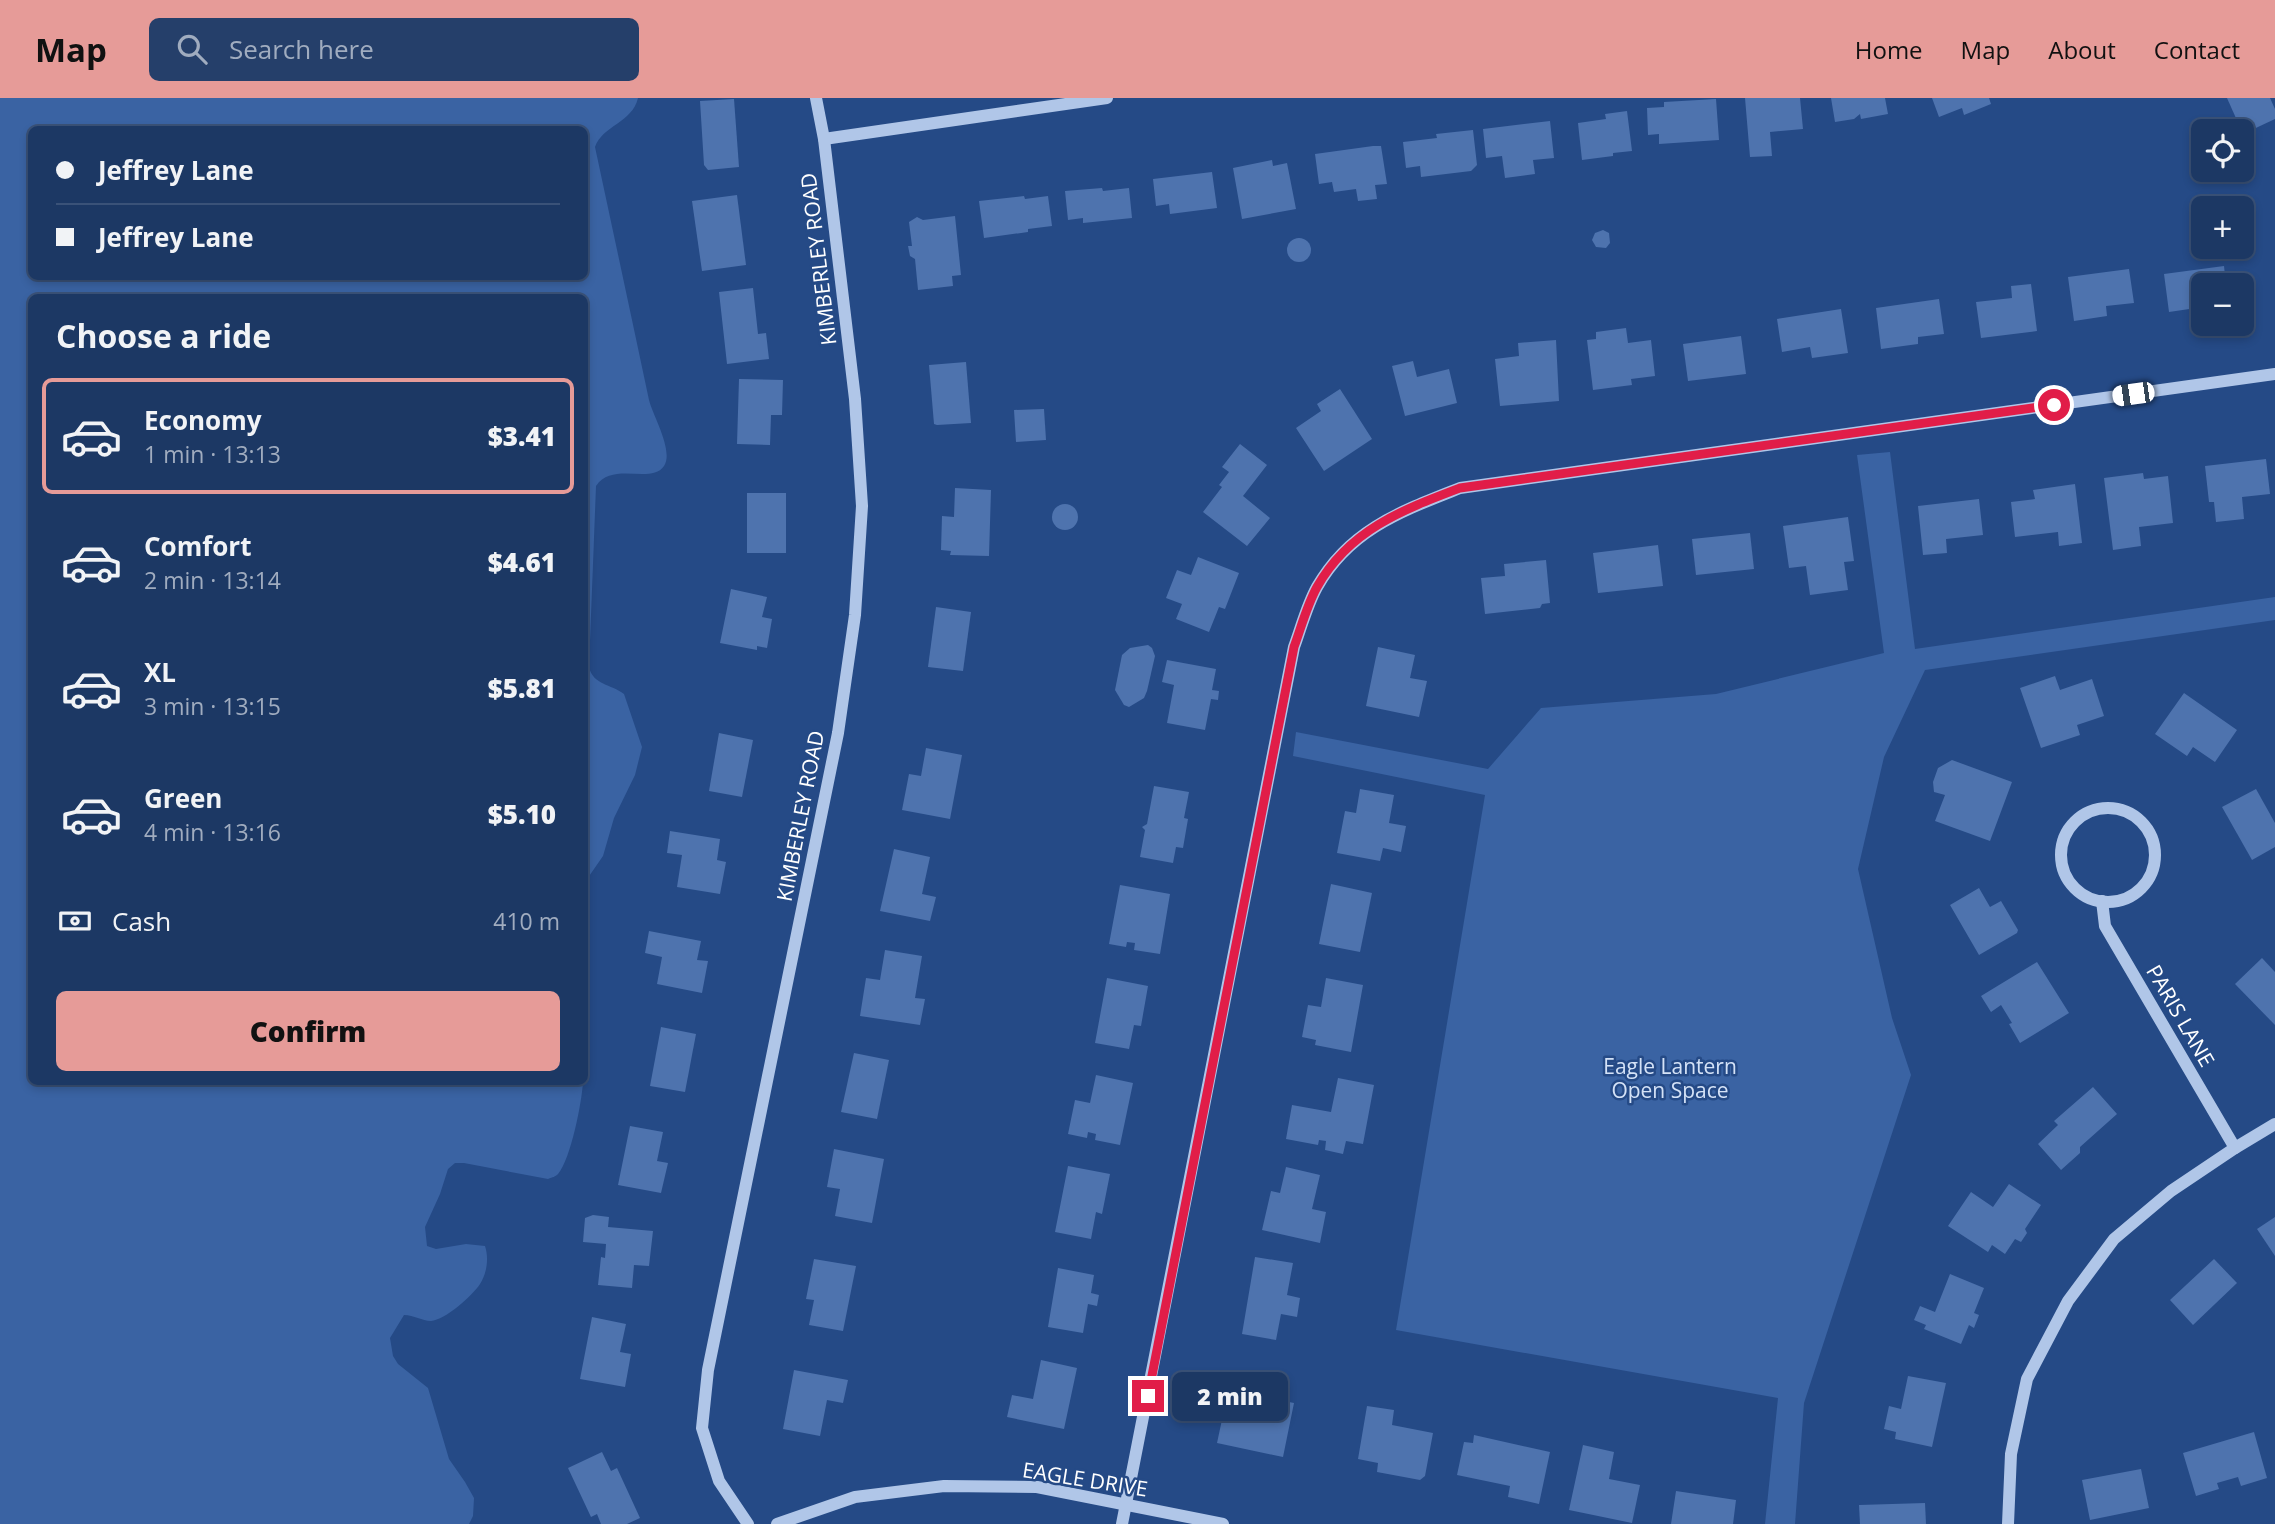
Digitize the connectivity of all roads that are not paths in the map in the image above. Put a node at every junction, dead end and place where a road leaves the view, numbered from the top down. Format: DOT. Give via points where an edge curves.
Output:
graph roads {
  1 [pos="816,98"];
  2 [pos="1107,98"];
  3 [pos="824,139"];
  4 [pos="2275,374"];
  5 [pos="2102,901"];
  6 [pos="2275,1124"];
  7 [pos="2235,1148"];
  8 [pos="1126,1505"];
  9 [pos="748,1524"];
  10 [pos="777,1524"];
  11 [pos="1122,1524"];
  12 [pos="1223,1524"];
  13 [pos="2008,1524"];
  1 -- 3 [label="street, KIMBERLEY ROAD"];
  2 -- 3 [label="street"];
  3 -- 9 [label="street, KIMBERLEY ROAD" via="855,399 862,506 855,615 838,733 708,1370 702,1428 719,1481"];
  4 -- 8 [label="street" via="1460,488 1396,513 1347,547 1317,587 1294,647"];
  5 -- 5 [label="street" via="2078,891 2068,880 2061,849 2075,821 2104,808 2133,815 2145,825 2155,853 2147,882 2136,893 2123,900"];
  5 -- 7 [label="street, PARIS LANE" via="2105,926"];
  6 -- 7 [label="street"];
  7 -- 13 [label="street" via="2171,1191 2114,1239 2068,1301 2027,1379 2011,1454"];
  8 -- 10 [label="street, EAGLE DRIVE" via="1037,1487 944,1486 855,1497"];
  8 -- 11 [label="street"];
  8 -- 12 [label="street, EAGLE DRIVE"];
}
